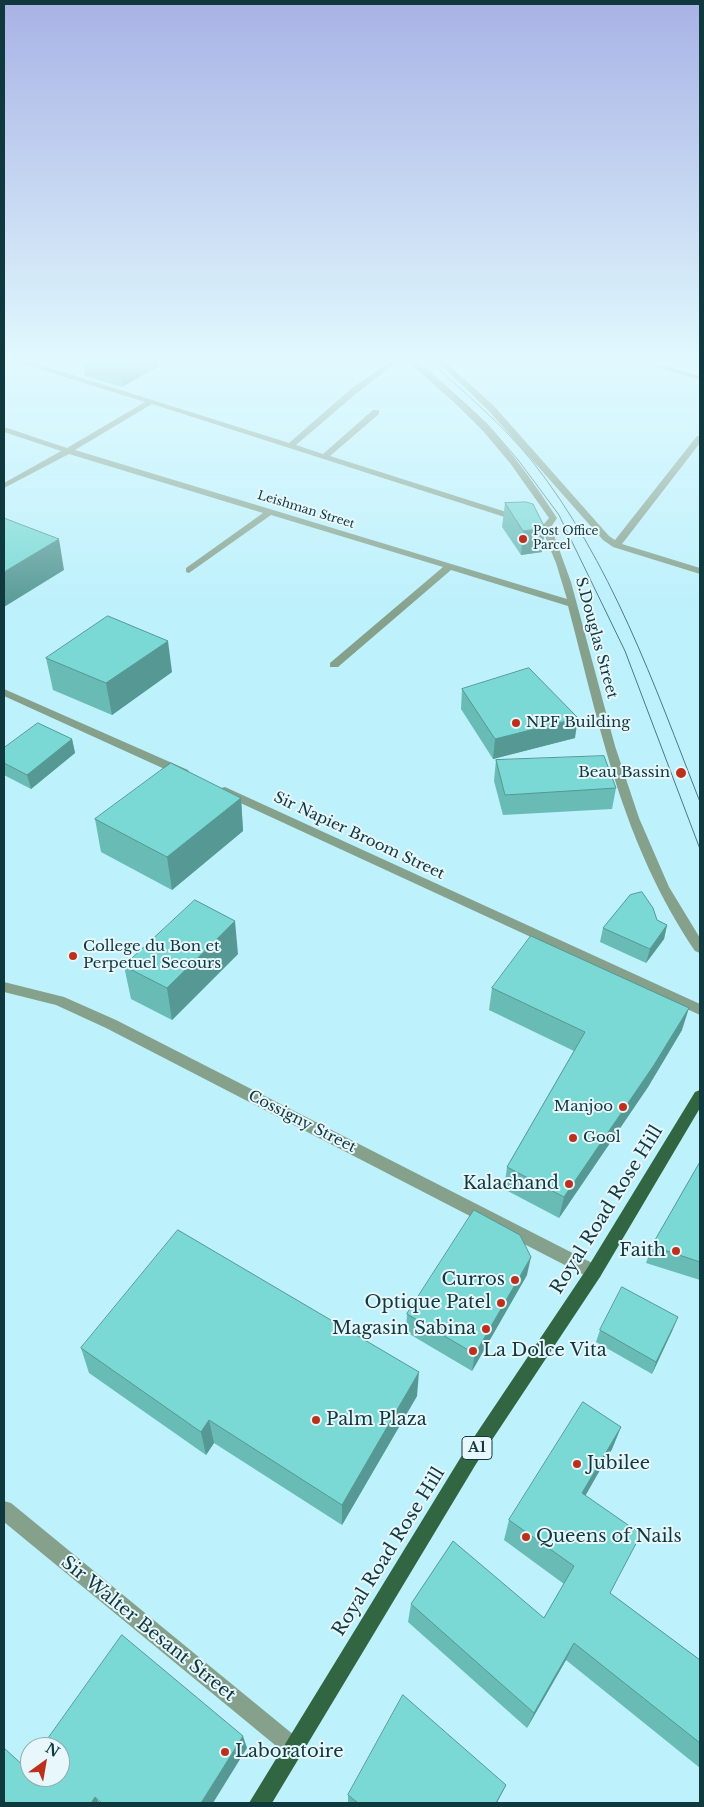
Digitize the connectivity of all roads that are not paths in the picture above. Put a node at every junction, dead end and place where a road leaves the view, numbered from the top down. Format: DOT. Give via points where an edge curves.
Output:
graph roads {
  1 [pos="49,444"];
  2 [pos="79,444"];
  3 [pos="285,444"];
  4 [pos="339,444"];
  5 [pos="499,444"];
  6 [pos="523,444"];
  7 [pos="695,444"];
  8 [pos="290,446"];
  9 [pos="68,451"];
  10 [pos="325,456"];
  11 [pos="4,486"];
  12 [pos="270,512"];
  13 [pos="546,528"];
  14 [pos="616,545"];
  15 [pos="450,566"];
  16 [pos="189,570"];
  17 [pos="700,571"];
  18 [pos="573,604"];
  19 [pos="334,666"];
  20 [pos="4,692"];
  21 [pos="193,777"];
  22 [pos="211,785"];
  23 [pos="700,948"];
  24 [pos="4,987"];
  25 [pos="700,1010"];
  26 [pos="700,1096"];
  27 [pos="594,1272"];
  28 [pos="4,1510"];
  29 [pos="293,1747"];
  30 [pos="262,1803"];
  1 -- 9 [label="street, Leishman Street"];
  2 -- 9 [label="street"];
  3 -- 8 [label="street"];
  4 -- 10 [label="street"];
  5 -- 13 [label="street, S.Douglas Street" via="552,518"];
  6 -- 14 [label="street"];
  7 -- 14 [label="street"];
  8 -- 10 [label="street"];
  9 -- 11 [label="street"];
  9 -- 12 [label="street, Leishman Street"];
  10 -- 13 [label="street"];
  12 -- 15 [label="street, Leishman Street"];
  12 -- 16 [label="street"];
  13 -- 18 [label="street, S.Douglas Street"];
  14 -- 17 [label="street"];
  15 -- 18 [label="street, Leishman Street"];
  15 -- 19 [label="street"];
  18 -- 23 [label="street, S.Douglas Street" via="596,699 645,850 671,905"];
  20 -- 21 [label="street"];
  22 -- 25 [label="street, Sir Napier Broom Street"];
  24 -- 27 [label="street, Cossigny Street" via="59,1001 111,1024"];
  26 -- 27 [label="main road, Royal Road Rose Hill / A1"];
  27 -- 29 [label="main road, Royal Road Rose Hill / A1" via="470,1458"];
  28 -- 29 [label="street, Sir Walter Besant Street"];
  29 -- 30 [label="main road, Royal Road Rose Hill / A1"];
}
